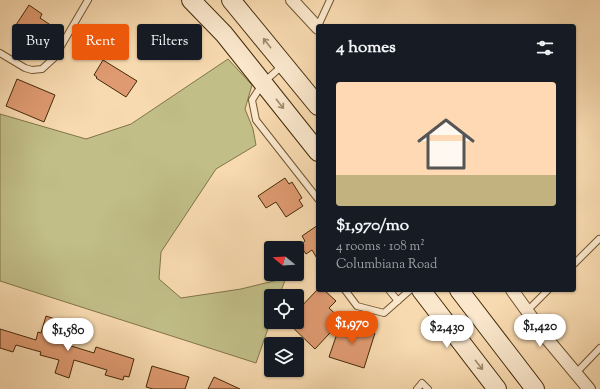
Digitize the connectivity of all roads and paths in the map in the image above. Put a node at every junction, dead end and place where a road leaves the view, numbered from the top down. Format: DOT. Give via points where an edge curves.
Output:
graph roads {
  1 [pos="88,0"];
  2 [pos="191,0"];
  3 [pos="231,0"];
  4 [pos="292,0"];
  5 [pos="330,0"];
  6 [pos="319,24"];
  7 [pos="316,25"];
  8 [pos="0,53"];
  9 [pos="284,65"];
  10 [pos="263,83"];
  11 [pos="316,104"];
  12 [pos="316,149"];
  13 [pos="316,196"];
  14 [pos="599,238"];
  15 [pos="576,262"];
  16 [pos="346,292"];
  17 [pos="391,292"];
  18 [pos="408,292"];
  19 [pos="423,292"];
  20 [pos="460,292"];
  21 [pos="513,292"];
  22 [pos="546,292"];
  23 [pos="398,301"];
  24 [pos="527,311"];
  25 [pos="600,348"];
  26 [pos="576,373"];
  27 [pos="530,385"];
  28 [pos="417,389"];
  29 [pos="428,389"];
  30 [pos="497,389"];
  31 [pos="589,389"];
  1 -- 8 [label="lane" via="54,58 42,69 25,68"];
  2 -- 10 [label="main road" via="220,30"];
  9 -- 3 [label="main road, one-way"];
  4 -- 7 [label="street"];
  5 -- 6 [label="lane"];
  9 -- 10 [label="lane"];
  9 -- 11 [label="main road"];
  10 -- 12 [label="main road, one-way"];
  10 -- 13 [label="lane" via="252,100 256,120"];
  14 -- 15 [label="lane"];
  16 -- 23 [label="lane" via="357,306 384,313"];
  17 -- 23 [label="lane"];
  18 -- 23 [label="lane"];
  19 -- 30 [label="main road, one-way"];
  20 -- 27 [label="main road"];
  21 -- 24 [label="street"];
  22 -- 24 [label="lane"];
  24 -- 26 [label="street"];
  25 -- 26 [label="lane"];
  26 -- 31 [label="street"];
  28 -- 29 [label="lane" via="422,384"];
}
